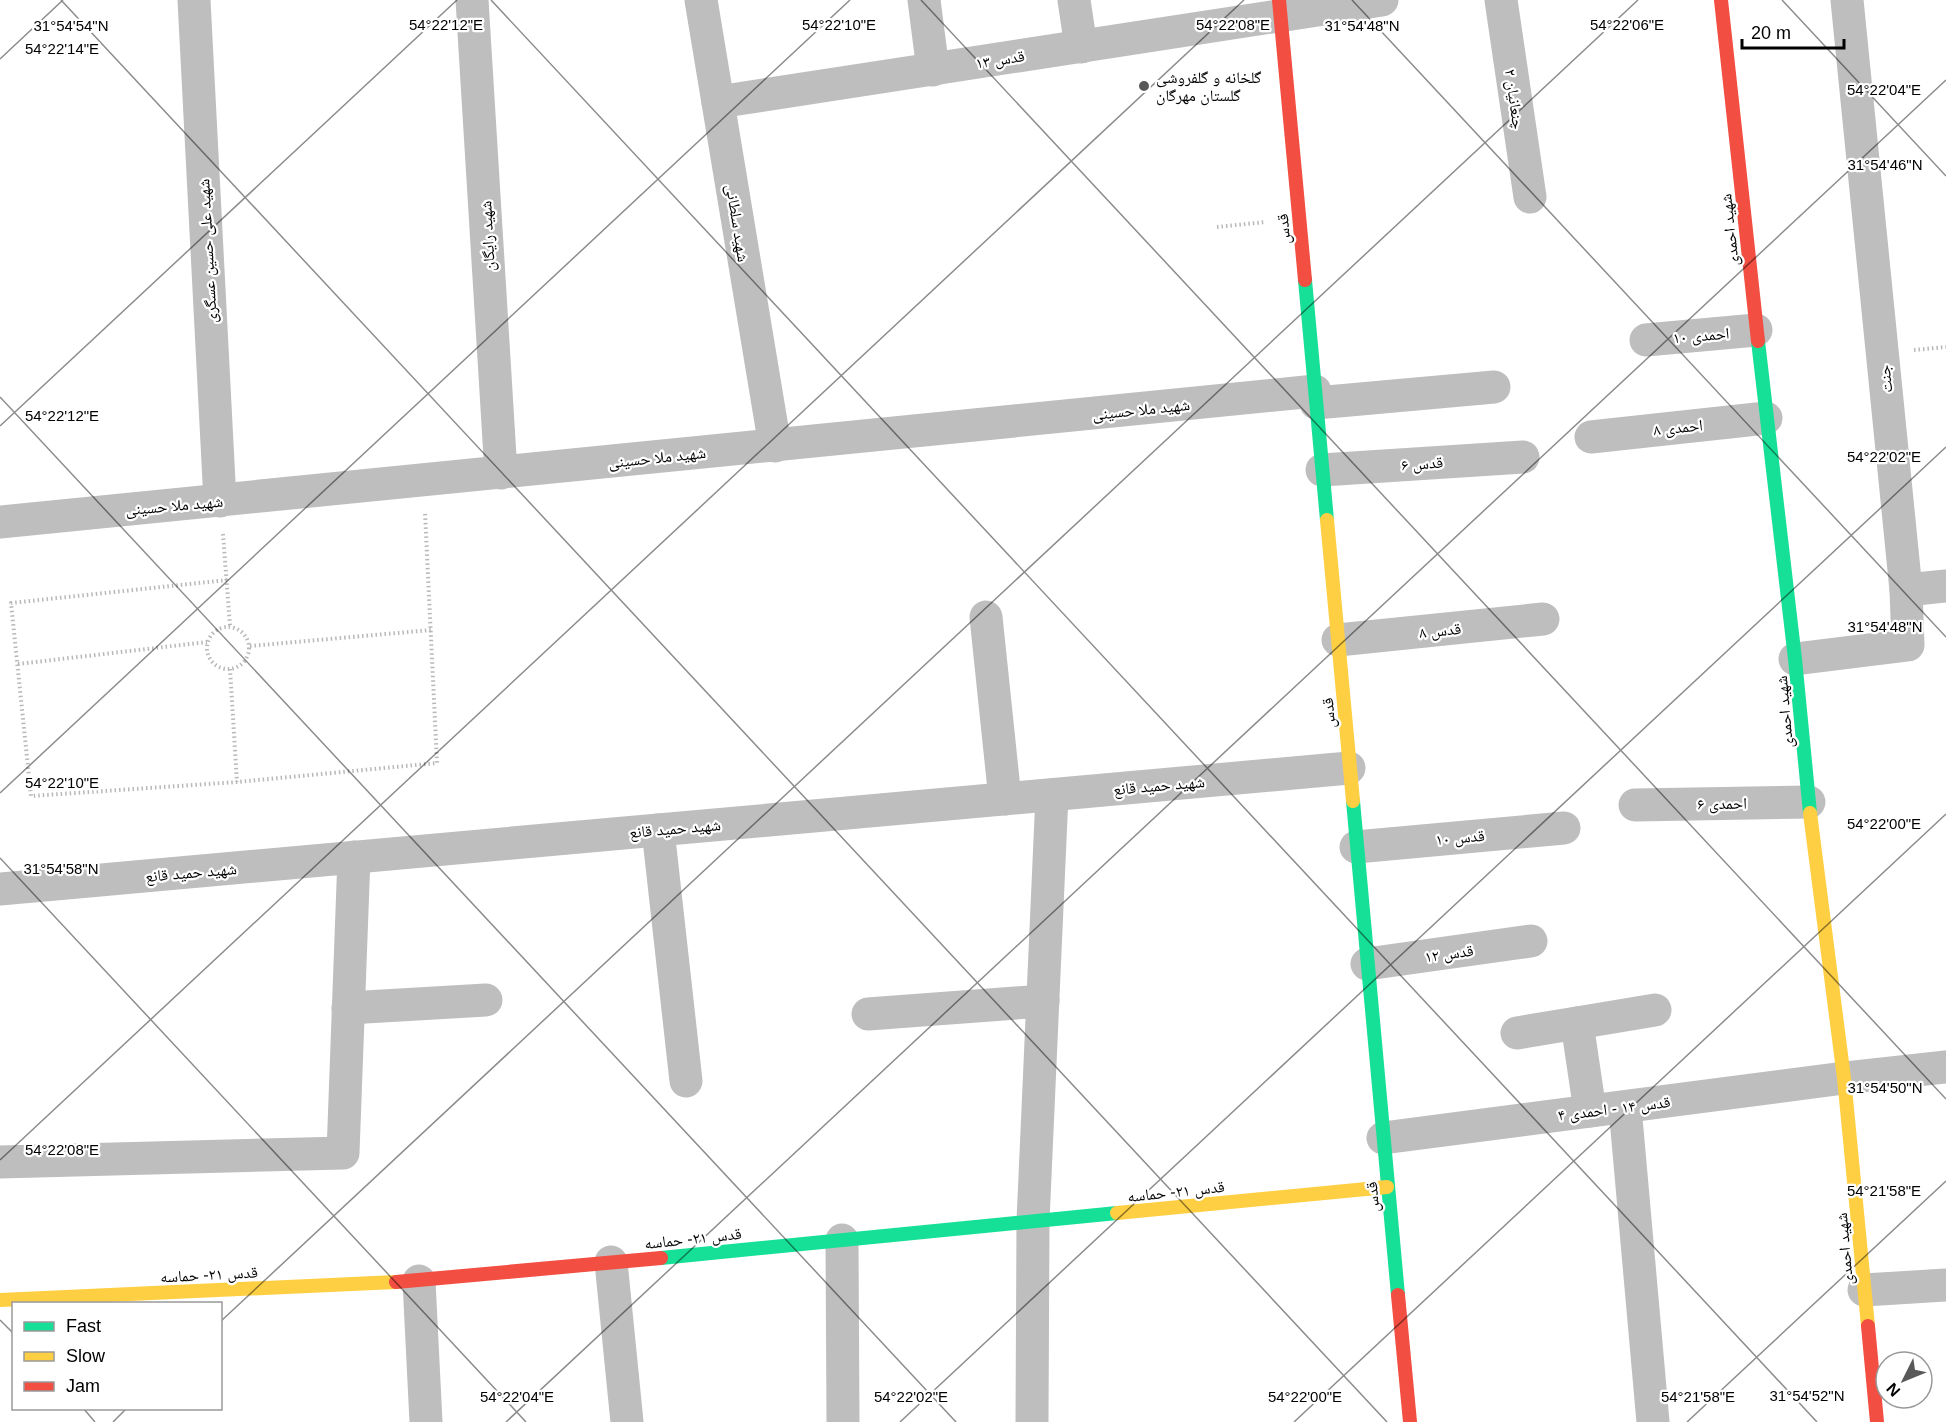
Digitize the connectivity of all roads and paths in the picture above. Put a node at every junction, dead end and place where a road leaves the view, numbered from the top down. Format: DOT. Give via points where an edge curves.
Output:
graph roads {
  1 [pos="194,0"];
  2 [pos="472,0"];
  3 [pos="701,0"];
  4 [pos="924,0"];
  5 [pos="1074,0"];
  6 [pos="1382,0"];
  7 [pos="1501,0"];
  8 [pos="1721,0"];
  9 [pos="1846,0"];
  10 [pos="1280,8"];
  11 [pos="1081,47"];
  12 [pos="933,70"];
  13 [pos="718,102"];
  14 [pos="1530,197"];
  15 [pos="1299,218"];
  16 [pos="1217,227"];
  17 [pos="1756,330"];
  18 [pos="1646,340"];
  19 [pos="1494,387"];
  20 [pos="1315,397"];
  21 [pos="1766,418"];
  22 [pos="1591,437"];
  23 [pos="775,446"];
  24 [pos="1522,457"];
  25 [pos="1322,470"];
  26 [pos="501,473"];
  27 [pos="424,481"];
  28 [pos="220,501"];
  29 [pos="0,522"];
  30 [pos="226,580"];
  31 [pos="1946,585"];
  32 [pos="1906,590"];
  33 [pos="986,617"];
  34 [pos="1542,619"];
  35 [pos="230,626"];
  36 [pos="431,630"];
  37 [pos="1338,640"];
  38 [pos="207,642"];
  39 [pos="250,646"];
  40 [pos="1796,659"];
  41 [pos="18,664"];
  42 [pos="230,669"];
  43 [pos="1349,768"];
  44 [pos="237,782"];
  45 [pos="1052,795"];
  46 [pos="1005,799"];
  47 [pos="1809,802"];
  48 [pos="1635,805"];
  49 [pos="1564,828"];
  50 [pos="658,830"];
  51 [pos="1356,847"];
  52 [pos="354,857"];
  53 [pos="0,889"];
  54 [pos="1531,942"];
  55 [pos="1367,964"];
  56 [pos="486,1000"];
  57 [pos="1043,1001"];
  58 [pos="348,1008"];
  59 [pos="1655,1010"];
  60 [pos="868,1014"];
  61 [pos="1576,1023"];
  62 [pos="1517,1033"];
  63 [pos="1946,1067"];
  64 [pos="1844,1078"];
  65 [pos="687,1081"];
  66 [pos="1625,1107"];
  67 [pos="1590,1111"];
  68 [pos="1383,1138"];
  69 [pos="0,1162"];
  70 [pos="1387,1187"];
  71 [pos="1034,1221"];
  72 [pos="842,1240"];
  73 [pos="611,1262"];
  74 [pos="419,1281"];
  75 [pos="1946,1285"];
  76 [pos="1864,1290"];
  77 [pos="0,1300"];
  78 [pos="426,1422"];
  79 [pos="627,1422"];
  80 [pos="843,1422"];
  81 [pos="1032,1422"];
  82 [pos="1410,1422"];
  83 [pos="1653,1422"];
  84 [pos="1877,1422"];
  1 -- 28 [label="street, شهید علی حسین عسگری"];
  2 -- 26 [label="street, شهید رایگان"];
  3 -- 13 [label="street, شهید سلطانی"];
  4 -- 12 [label="street"];
  5 -- 11 [label="street"];
  6 -- 10 [label="street, قدس ۱۳"];
  7 -- 14 [label="street, چنعانیان ۲"];
  8 -- 17 [label="street, شهید احمدی"];
  9 -- 32 [label="street, جنت"];
  10 -- 11 [label="street, قدس ۱۳"];
  10 -- 15 [label="street, قدس"];
  11 -- 12 [label="street, قدس ۱۳"];
  12 -- 13 [label="street, قدس ۱۳"];
  13 -- 23 [label="street, شهید سلطانی"];
  15 -- 16 [label="path"];
  15 -- 20 [label="street, قدس"];
  17 -- 18 [label="street, احمدی ۱۰"];
  17 -- 21 [label="street, شهید احمدی"];
  19 -- 20 [label="street, شهید ملا حسینی"];
  20 -- 23 [label="street, شهید ملا حسینی"];
  20 -- 25 [label="street, قدس"];
  21 -- 22 [label="street, احمدی ۸"];
  21 -- 40 [label="street, شهید احمدی"];
  23 -- 26 [label="street, شهید ملا حسینی"];
  24 -- 25 [label="street, قدس ۶"];
  25 -- 37 [label="street, قدس"];
  26 -- 27 [label="street, شهید ملا حسینی"];
  27 -- 28 [label="street, شهید ملا حسینی"];
  27 -- 36 [label="path"];
  28 -- 29 [label="street, شهید ملا حسینی"];
  28 -- 30 [label="path"];
  30 -- 35 [label="path"];
  30 -- 41 [label="path" via="11,603"];
  31 -- 32 [label="street"];
  32 -- 40 [label="street, جنت" via="1908,645"];
  33 -- 46 [label="street"];
  34 -- 37 [label="street, قدس ۸"];
  35 -- 38 [label="path" via="216,630"];
  35 -- 39 [label="path" via="244,632"];
  36 -- 39 [label="path"];
  36 -- 44 [label="path" via="437,763"];
  37 -- 43 [label="street, قدس"];
  38 -- 41 [label="path"];
  38 -- 42 [label="path" via="208,657 219,668"];
  39 -- 42 [label="path" via="246,661"];
  40 -- 47 [label="street, شهید احمدی"];
  41 -- 44 [label="path" via="32,796"];
  42 -- 44 [label="path"];
  43 -- 45 [label="street, شهید حمید قانع"];
  43 -- 51 [label="street, قدس"];
  45 -- 46 [label="street, شهید حمید قانع"];
  45 -- 57 [label="street"];
  46 -- 50 [label="street, شهید حمید قانع"];
  47 -- 48 [label="street, احمدی ۶"];
  47 -- 64 [label="street, شهید احمدی"];
  49 -- 51 [label="street, قدس ۱۰"];
  50 -- 52 [label="street, شهید حمید قانع"];
  50 -- 65 [label="street"];
  51 -- 55 [label="street, قدس"];
  52 -- 53 [label="street, شهید حمید قانع"];
  52 -- 58 [label="street"];
  54 -- 55 [label="street, قدس ۱۲"];
  55 -- 68 [label="street, قدس"];
  56 -- 58 [label="street"];
  57 -- 60 [label="street"];
  57 -- 71 [label="street"];
  58 -- 69 [label="street" via="343,1153"];
  59 -- 61 [label="street"];
  61 -- 62 [label="street"];
  61 -- 67 [label="street"];
  63 -- 64 [label="street, قدس ۱۴ - احمدی ۴"];
  64 -- 66 [label="street, قدس ۱۴ - احمدی ۴"];
  64 -- 76 [label="street, شهید احمدی"];
  66 -- 67 [label="street, قدس ۱۴ - احمدی ۴"];
  66 -- 83 [label="street"];
  67 -- 68 [label="street, قدس ۱۴ - احمدی ۴"];
  68 -- 70 [label="street, قدس"];
  70 -- 71 [label="street, قدس ۲۱- حماسه"];
  70 -- 82 [label="street, قدس"];
  71 -- 72 [label="street, قدس ۲۱- حماسه"];
  71 -- 81 [label="street"];
  72 -- 73 [label="street, قدس ۲۱- حماسه"];
  72 -- 80 [label="street"];
  73 -- 74 [label="street, قدس ۲۱- حماسه"];
  73 -- 79 [label="street"];
  74 -- 77 [label="street, قدس ۲۱- حماسه"];
  74 -- 78 [label="street"];
  75 -- 76 [label="street"];
  76 -- 84 [label="street, شهید احمدی"];
}
